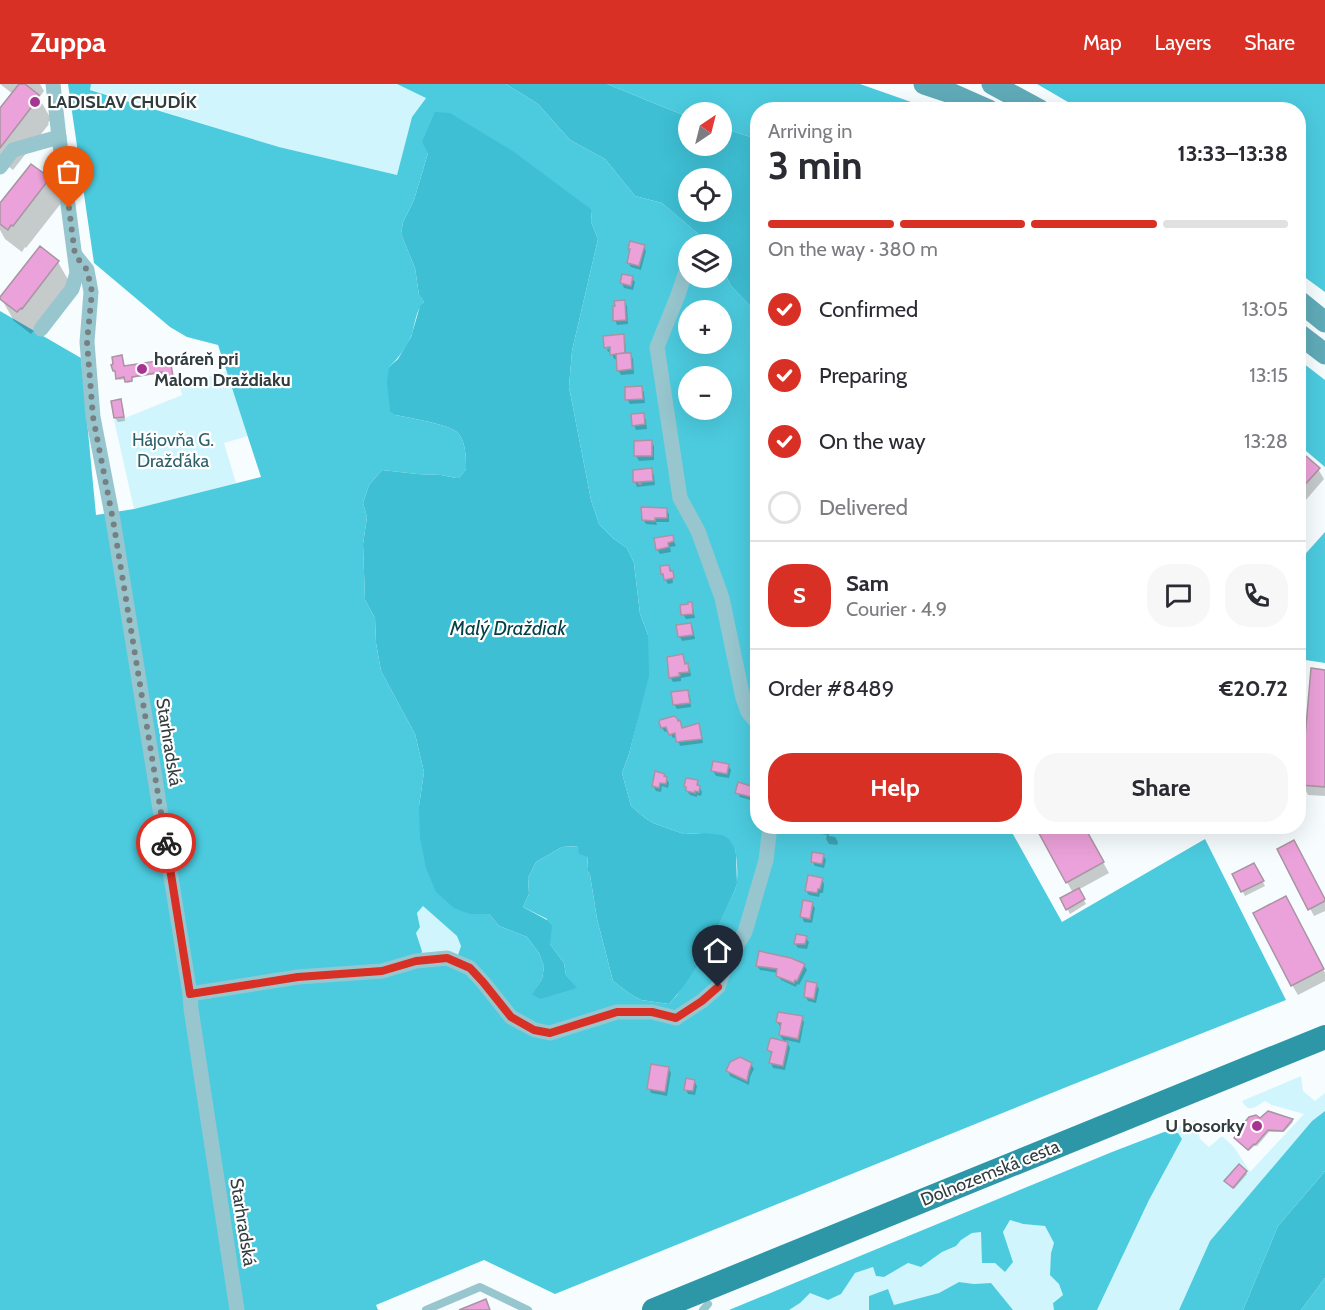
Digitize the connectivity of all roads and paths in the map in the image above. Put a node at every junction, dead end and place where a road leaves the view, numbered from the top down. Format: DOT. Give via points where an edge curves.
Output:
graph roads {
  1 [pos="53,84"];
  2 [pos="924,84"];
  3 [pos="992,84"];
  4 [pos="971,102"];
  5 [pos="1025,102"];
  6 [pos="59,137"];
  7 [pos="0,167"];
  8 [pos="75,255"];
  9 [pos="680,288"];
  10 [pos="1306,307"];
  11 [pos="1325,322"];
  12 [pos="41,329"];
  13 [pos="1306,339"];
  14 [pos="1325,354"];
  15 [pos="750,716"];
  16 [pos="769,834"];
  17 [pos="190,994"];
  18 [pos="1325,1037"];
  19 [pos="1325,1053"];
  20 [pos="702,1308"];
  21 [pos="237,1310"];
  22 [pos="426,1310"];
  23 [pos="528,1310"];
  24 [pos="654,1310"];
  1 -- 6 [label="street, Starhradská"];
  2 -- 4 [label="main road"];
  3 -- 5 [label="main road"];
  6 -- 7 [label="street" via="14,150"];
  6 -- 8 [label="street, Starhradská"];
  8 -- 12 [label="street, Starhradská" via="77,273 72,289"];
  8 -- 17 [label="street, Starhradská" via="87,270 92,292 87,342 93,417"];
  9 -- 15 [label="street" via="657,346 680,498 699,531 722,598"];
  10 -- 11 [label="main road"];
  13 -- 14 [label="main road"];
  16 -- 17 [label="street" via="766,860 745,932 728,959 718,987 676,1018 652,1012 617,1012 550,1033 534,1030 511,1017 470,968 447,958 416,961 382,971 298,977"];
  17 -- 21 [label="street, Starhradská"];
  18 -- 24 [label="main road, Dolnozemská cesta"];
  19 -- 20 [label="main road, Dolnozemská cesta"];
  22 -- 23 [label="lane" via="480,1287"];
}
